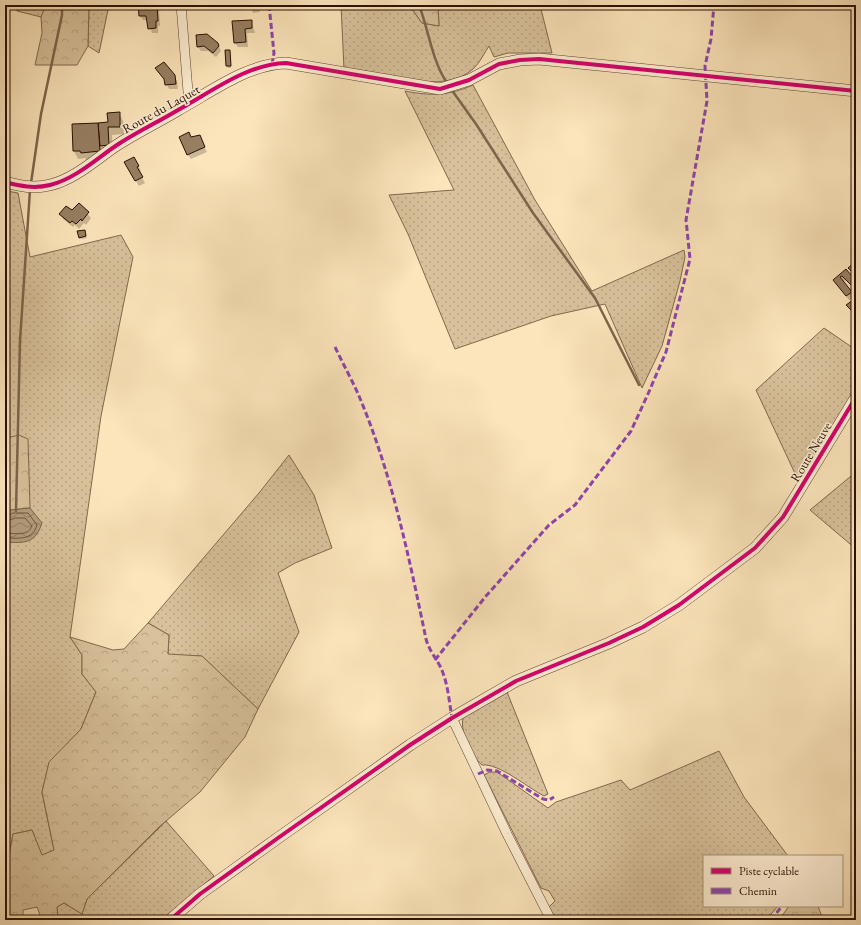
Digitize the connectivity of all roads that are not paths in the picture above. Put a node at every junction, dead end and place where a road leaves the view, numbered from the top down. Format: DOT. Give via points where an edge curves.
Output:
graph roads {
  1 [pos="181,5"];
  2 [pos="856,91"];
  3 [pos="189,104"];
  4 [pos="5,182"];
  5 [pos="856,397"];
  6 [pos="452,718"];
  7 [pos="170,920"];
  8 [pos="551,920"];
  1 -- 3 [label="street"];
  2 -- 3 [label="street, Route du Laquet" via="539,59 520,60 494,67 462,83 440,88 286,63 272,64 254,70"];
  3 -- 4 [label="street, Route du Laquet" via="134,134 67,179 34,187"];
  5 -- 6 [label="street, Route Neuve" via="783,517 755,548 658,619 609,643 516,681"];
  6 -- 7 [label="street, Route Neuve" via="278,838 200,894"];
  6 -- 8 [label="street"];
}
